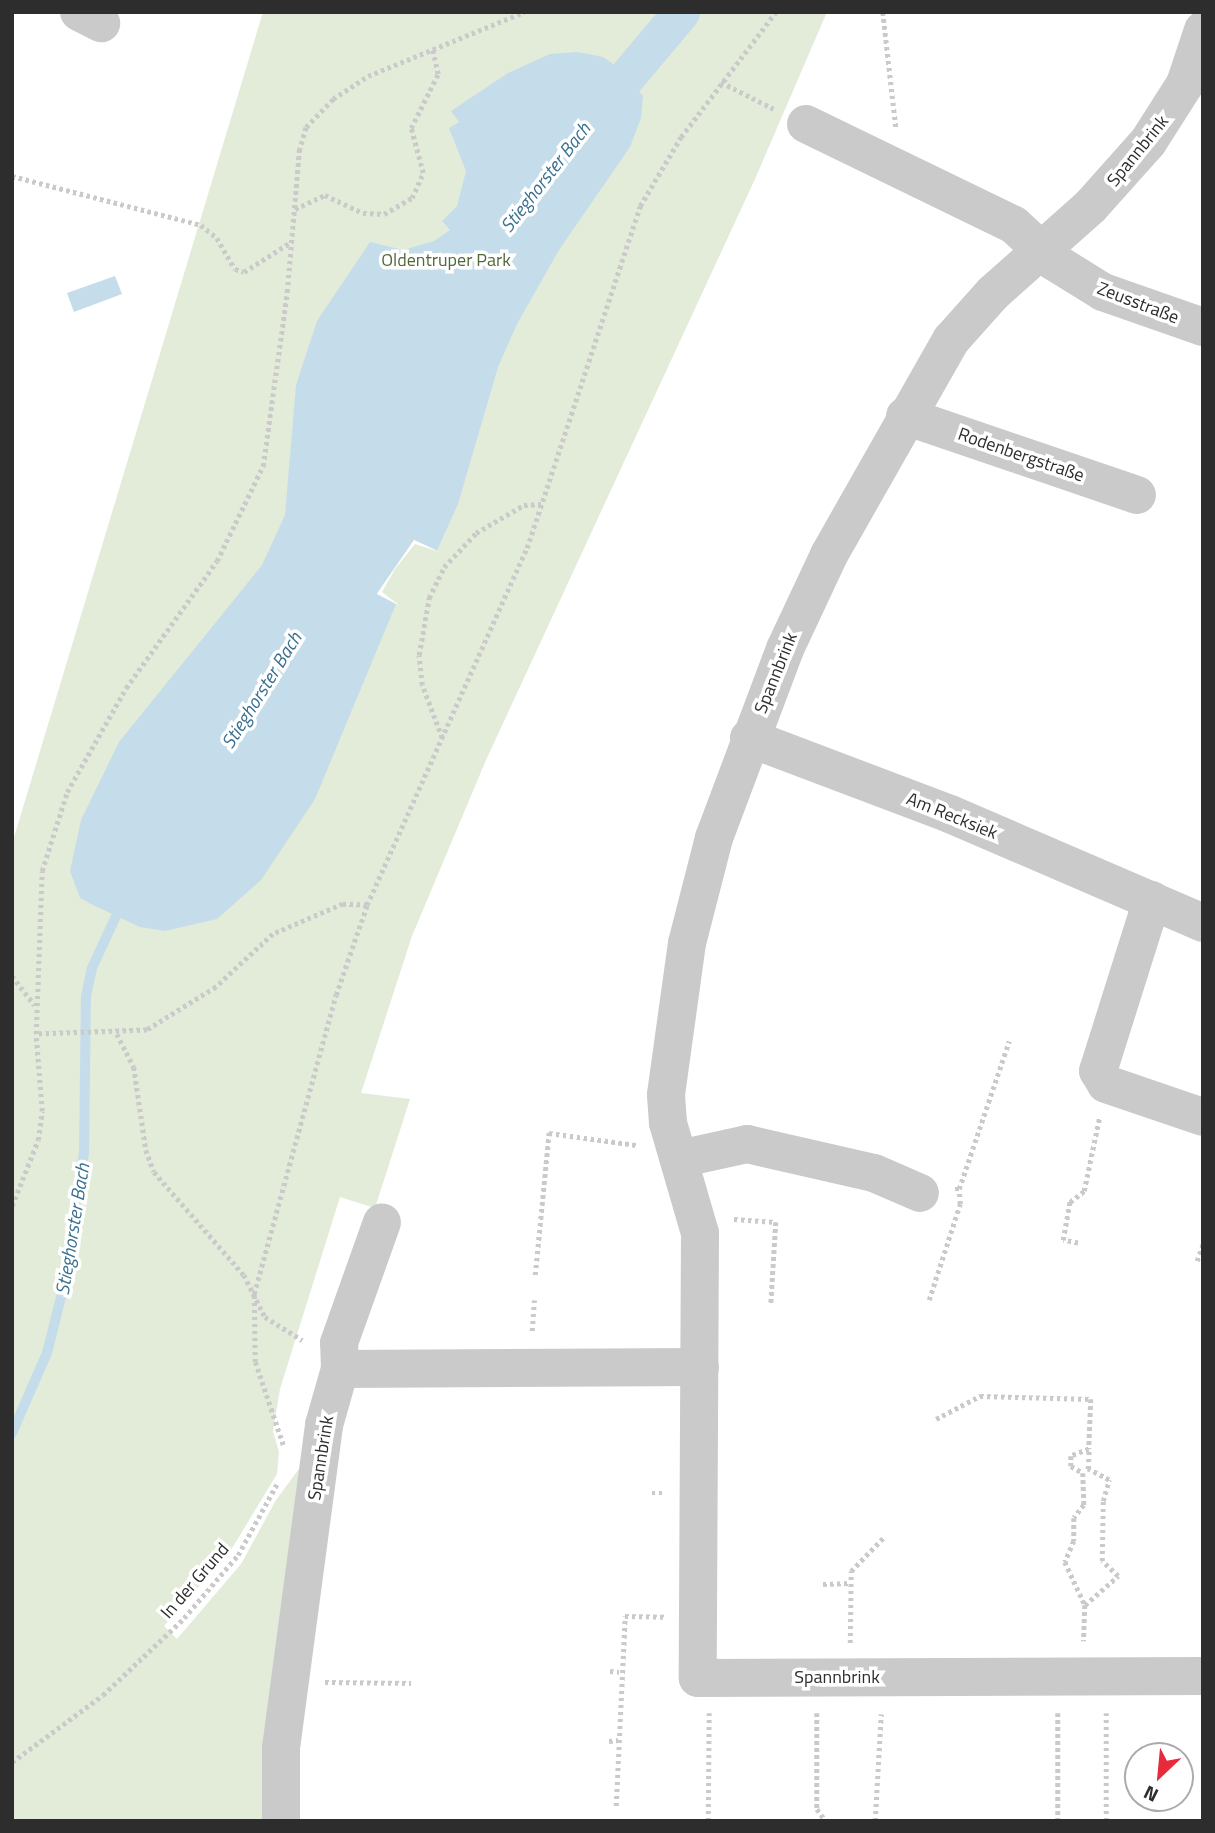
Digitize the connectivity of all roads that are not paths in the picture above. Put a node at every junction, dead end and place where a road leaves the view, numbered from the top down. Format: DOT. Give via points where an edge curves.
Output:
graph roads {
  1 [pos="1200,49"];
  2 [pos="806,124"];
  3 [pos="1041,251"];
  4 [pos="1203,327"];
  5 [pos="905,416"];
  6 [pos="1137,495"];
  7 [pos="750,738"];
  8 [pos="1152,900"];
  9 [pos="1203,923"];
  10 [pos="1203,1117"];
  11 [pos="679,1159"];
  12 [pos="920,1193"];
  13 [pos="382,1222"];
  14 [pos="700,1367"];
  15 [pos="340,1369"];
  16 [pos="1203,1676"];
  17 [pos="281,1821"];
  1 -- 3 [label="street, Spannbrink" via="1185,84 1148,142 1091,206"];
  2 -- 3 [label="street" via="1014,225"];
  3 -- 4 [label="street, Zeusstraße" via="1103,292"];
  3 -- 5 [label="street, Spannbrink" via="971,314"];
  5 -- 6 [label="street, Rodenbergstraße"];
  5 -- 7 [label="street, Spannbrink" via="806,602"];
  7 -- 8 [label="street, Am Recksiek" via="950,814"];
  7 -- 11 [label="street, Spannbrink" via="700,888 670,1045 666,1095"];
  8 -- 9 [label="street, Am Recksiek"];
  8 -- 10 [label="street" via="1099,1065 1100,1079"];
  11 -- 12 [label="street" via="747,1144 874,1173"];
  11 -- 14 [label="street, Spannbrink" via="698,1217"];
  13 -- 15 [label="street, Spannbrink" via="339,1343"];
  14 -- 15 [label="street"];
  14 -- 16 [label="street, Spannbrink" via="698,1678"];
  15 -- 17 [label="street, Spannbrink" via="324,1425 282,1748"];
}
